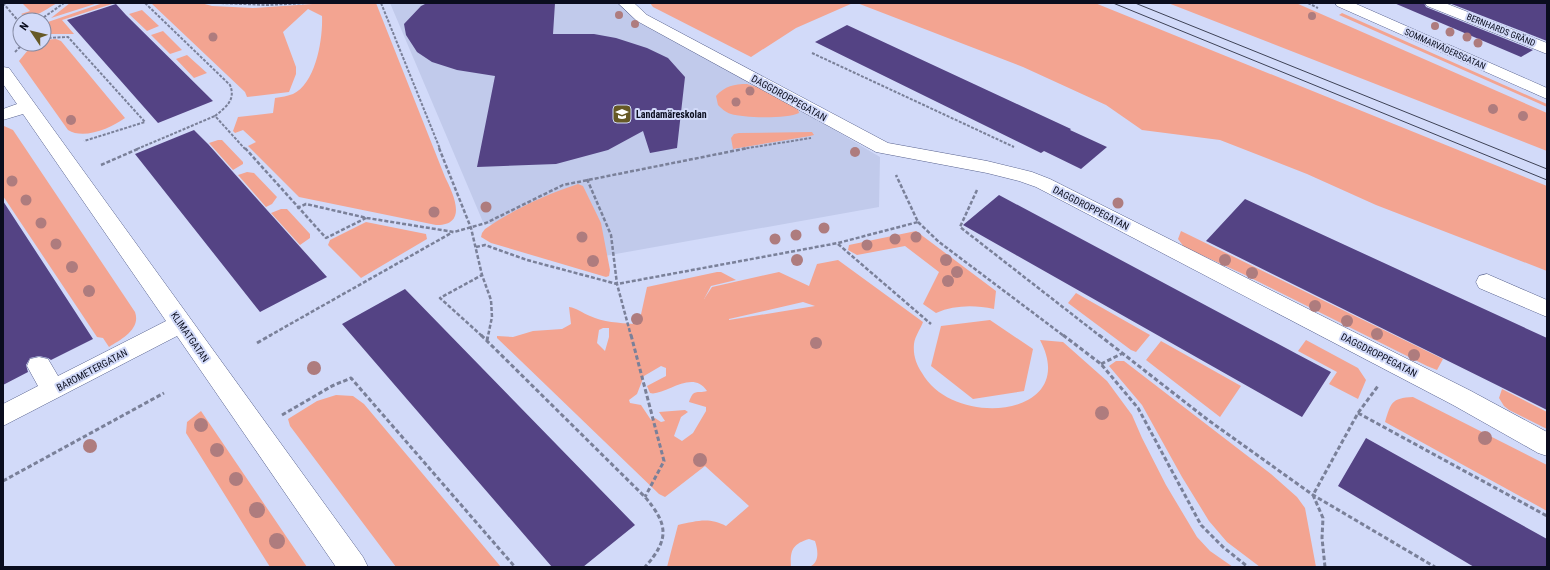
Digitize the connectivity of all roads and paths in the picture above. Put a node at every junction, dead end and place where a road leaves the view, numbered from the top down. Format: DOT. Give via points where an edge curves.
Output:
graph roads {
  1 [pos="3,3"];
  2 [pos="64,3"];
  3 [pos="145,3"];
  4 [pos="221,3"];
  5 [pos="306,3"];
  6 [pos="381,3"];
  7 [pos="625,3"];
  8 [pos="1342,3"];
  9 [pos="1432,3"];
  10 [pos="252,4"];
  11 [pos="51,12"];
  12 [pos="12,14"];
  13 [pos="52,38"];
  14 [pos="1547,49"];
  15 [pos="812,53"];
  16 [pos="3,72"];
  17 [pos="1547,94"];
  18 [pos="26,107"];
  19 [pos="3,115"];
  20 [pos="215,116"];
  21 [pos="844,128"];
  22 [pos="883,148"];
  23 [pos="56,149"];
  24 [pos="1020,150"];
  25 [pos="987,167"];
  26 [pos="75,176"];
  27 [pos="587,179"];
  28 [pos="297,208"];
  29 [pos="367,218"];
  30 [pos="918,222"];
  31 [pos="471,228"];
  32 [pos="454,232"];
  33 [pos="838,243"];
  34 [pos="476,247"];
  35 [pos="482,275"];
  36 [pos="1488,282"];
  37 [pos="617,284"];
  38 [pos="1547,309"];
  39 [pos="180,324"];
  40 [pos="931,324"];
  41 [pos="487,341"];
  42 [pos="257,343"];
  43 [pos="1123,353"];
  44 [pos="1394,363"];
  45 [pos="1101,364"];
  46 [pos="39,366"];
  47 [pos="53,390"];
  48 [pos="164,394"];
  49 [pos="1358,413"];
  50 [pos="3,416"];
  51 [pos="255,430"];
  52 [pos="1547,444"];
  53 [pos="3,481"];
  54 [pos="1312,495"];
  55 [pos="645,496"];
  56 [pos="1547,516"];
  57 [pos="353,567"];
  58 [pos="515,567"];
  59 [pos="645,567"];
  60 [pos="1248,567"];
  61 [pos="1325,567"];
  62 [pos="1435,567"];
  1 -- 12 [label="path"];
  2 -- 11 [label="path"];
  3 -- 20 [label="path" via="230,85 234,92 233,98"];
  4 -- 10 [label="path"];
  5 -- 10 [label="path"];
  6 -- 31 [label="path"];
  7 -- 21 [label="street, DAGGDROPPEGATAN" via="642,18"];
  8 -- 17 [label="street, SOMMARVÄDERSGATAN"];
  9 -- 14 [label="street, BERNHARDS GRÄND"];
  13 -- 23 [label="path" via="68,37 145,122"];
  15 -- 24 [label="path"];
  16 -- 18 [label="street, KLIMATGATAN"];
  18 -- 19 [label="street"];
  18 -- 23 [label="street, KLIMATGATAN"];
  20 -- 26 [label="path"];
  20 -- 28 [label="path"];
  21 -- 22 [label="street, DAGGDROPPEGATAN"];
  21 -- 27 [label="path" via="817,137"];
  22 -- 25 [label="street, DAGGDROPPEGATAN"];
  22 -- 30 [label="path"];
  23 -- 26 [label="street, KLIMATGATAN"];
  25 -- 43 [label="path" via="960,227"];
  25 -- 44 [label="street, DAGGDROPPEGATAN" via="1042,183"];
  26 -- 39 [label="street, KLIMATGATAN"];
  27 -- 31 [label="path" via="563,185"];
  27 -- 37 [label="path" via="611,235"];
  28 -- 29 [label="path" via="306,204"];
  28 -- 29 [label="path" via="326,238"];
  29 -- 32 [label="path"];
  30 -- 33 [label="path"];
  30 -- 45 [label="path" via="939,242"];
  31 -- 32 [label="path"];
  31 -- 34 [label="path"];
  32 -- 42 [label="path"];
  33 -- 37 [label="path"];
  33 -- 40 [label="path"];
  34 -- 35 [label="path"];
  34 -- 37 [label="path" via="485,245 527,260"];
  35 -- 41 [label="path" via="491,300 492,317"];
  35 -- 41 [label="path" via="440,298"];
  36 -- 38 [label="street"];
  37 -- 55 [label="path" via="664,461"];
  39 -- 47 [label="street, BAROMETERGATAN"];
  39 -- 51 [label="street, KLIMATGATAN"];
  41 -- 55 [label="path"];
  43 -- 45 [label="path"];
  43 -- 54 [label="path" via="1208,420"];
  44 -- 49 [label="path"];
  44 -- 52 [label="street, DAGGDROPPEGATAN"];
  45 -- 60 [label="path" via="1138,408 1201,525"];
  46 -- 47 [label="street"];
  47 -- 50 [label="street, BAROMETERGATAN"];
  48 -- 53 [label="path"];
  49 -- 54 [label="path"];
  49 -- 56 [label="path"];
  51 -- 57 [label="street, KLIMATGATAN"];
  51 -- 58 [label="path" via="332,386 351,378"];
  54 -- 61 [label="path" via="1323,518"];
  54 -- 62 [label="path"];
  55 -- 59 [label="path" via="659,514 664,529 659,547"];
}
